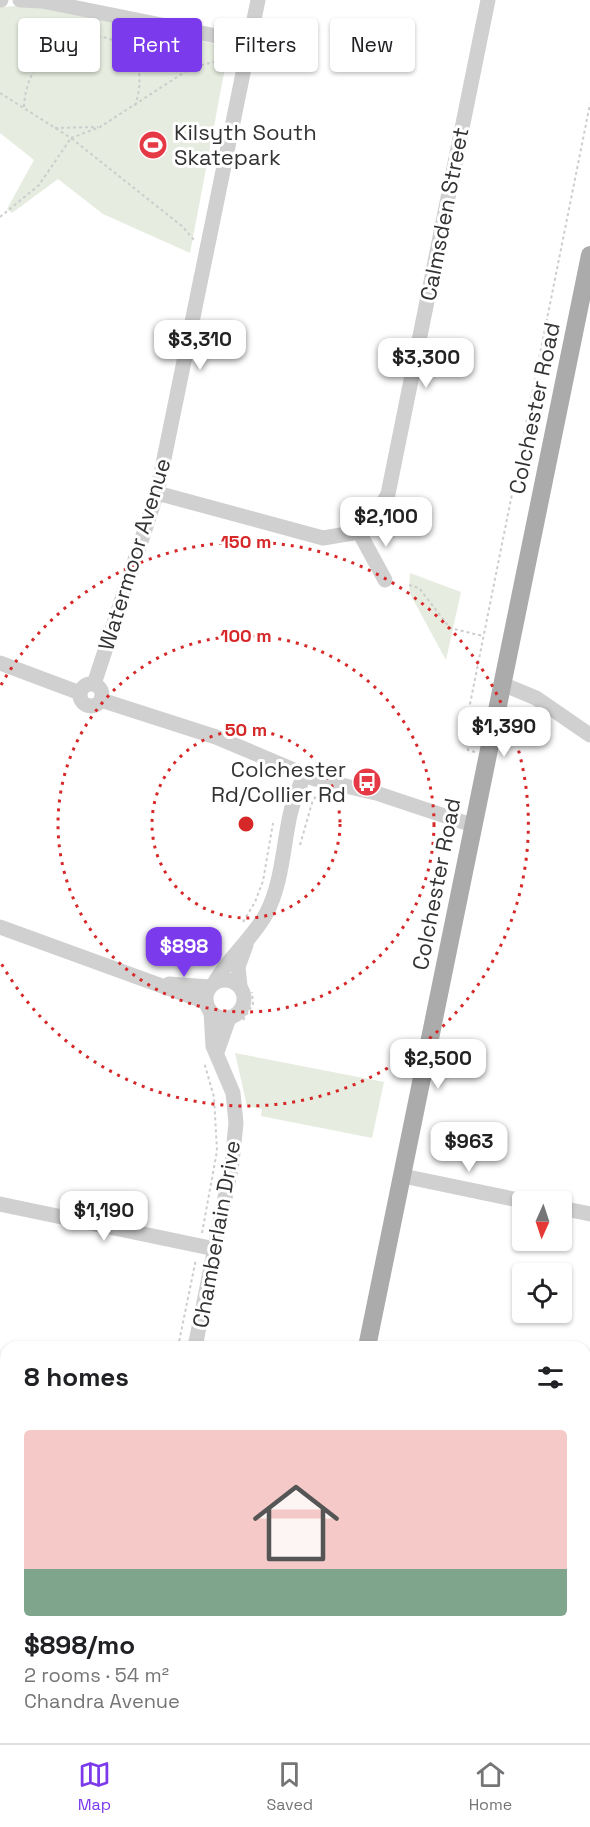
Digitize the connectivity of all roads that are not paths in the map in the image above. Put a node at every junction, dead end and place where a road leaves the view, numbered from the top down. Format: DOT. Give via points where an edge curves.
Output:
graph roads {
  1 [pos="20,0"];
  2 [pos="258,0"];
  3 [pos="488,0"];
  4 [pos="255,18"];
  5 [pos="214,35"];
  6 [pos="245,72"];
  7 [pos="590,255"];
  8 [pos="584,319"];
  9 [pos="157,493"];
  10 [pos="359,532"];
  11 [pos="385,580"];
  12 [pos="0,663"];
  13 [pos="94,684"];
  14 [pos="502,684"];
  15 [pos="80,693"];
  16 [pos="101,700"];
  17 [pos="590,735"];
  18 [pos="304,775"];
  19 [pos="472,825"];
  20 [pos="0,927"];
  21 [pos="248,940"];
  22 [pos="245,986"];
  23 [pos="211,995"];
  24 [pos="234,1020"];
  25 [pos="217,1052"];
  26 [pos="403,1176"];
  27 [pos="512,1199"];
  28 [pos="0,1204"];
  29 [pos="572,1210"];
  30 [pos="590,1214"];
  31 [pos="215,1249"];
  32 [pos="196,1341"];
  33 [pos="368,1341"];
  1 -- 5 [label="street" via="54,3"];
  2 -- 4 [label="street, Watermoor Avenue"];
  3 -- 10 [label="street, Calmsden Street" via="388,494 376,515"];
  6 -- 9 [label="street, Watermoor Avenue"];
  7 -- 8 [label="main road, Colchester Road"];
  8 -- 14 [label="main road, Colchester Road"];
  9 -- 10 [label="street" via="323,538"];
  9 -- 13 [label="street, Watermoor Avenue"];
  10 -- 11 [label="street"];
  12 -- 15 [label="street"];
  13 -- 15 [label="street"];
  13 -- 16 [label="street" via="102,692"];
  14 -- 17 [label="street" via="536,698"];
  14 -- 19 [label="main road, Colchester Road"];
  15 -- 16 [label="street" via="87,706"];
  16 -- 18 [label="street" via="216,737"];
  18 -- 19 [label="street" via="376,793"];
  18 -- 21 [label="street" via="291,811 276,887 266,914"];
  19 -- 26 [label="main road, Colchester Road"];
  20 -- 23 [label="street" via="151,982"];
  21 -- 22 [label="street" via="238,967"];
  21 -- 23 [label="street" via="228,960"];
  22 -- 23 [label="street" via="229,980"];
  22 -- 24 [label="street" via="243,1005"];
  23 -- 24 [label="street"];
  23 -- 25 [label="street, Chamberlain Drive" via="211,1035"];
  24 -- 25 [label="street"];
  25 -- 31 [label="street, Chamberlain Drive" via="233,1093 236,1123"];
  26 -- 27 [label="street"];
  26 -- 33 [label="main road, Colchester Road"];
  28 -- 31 [label="street"];
  29 -- 30 [label="street"];
  31 -- 32 [label="street, Chamberlain Drive"];
}
